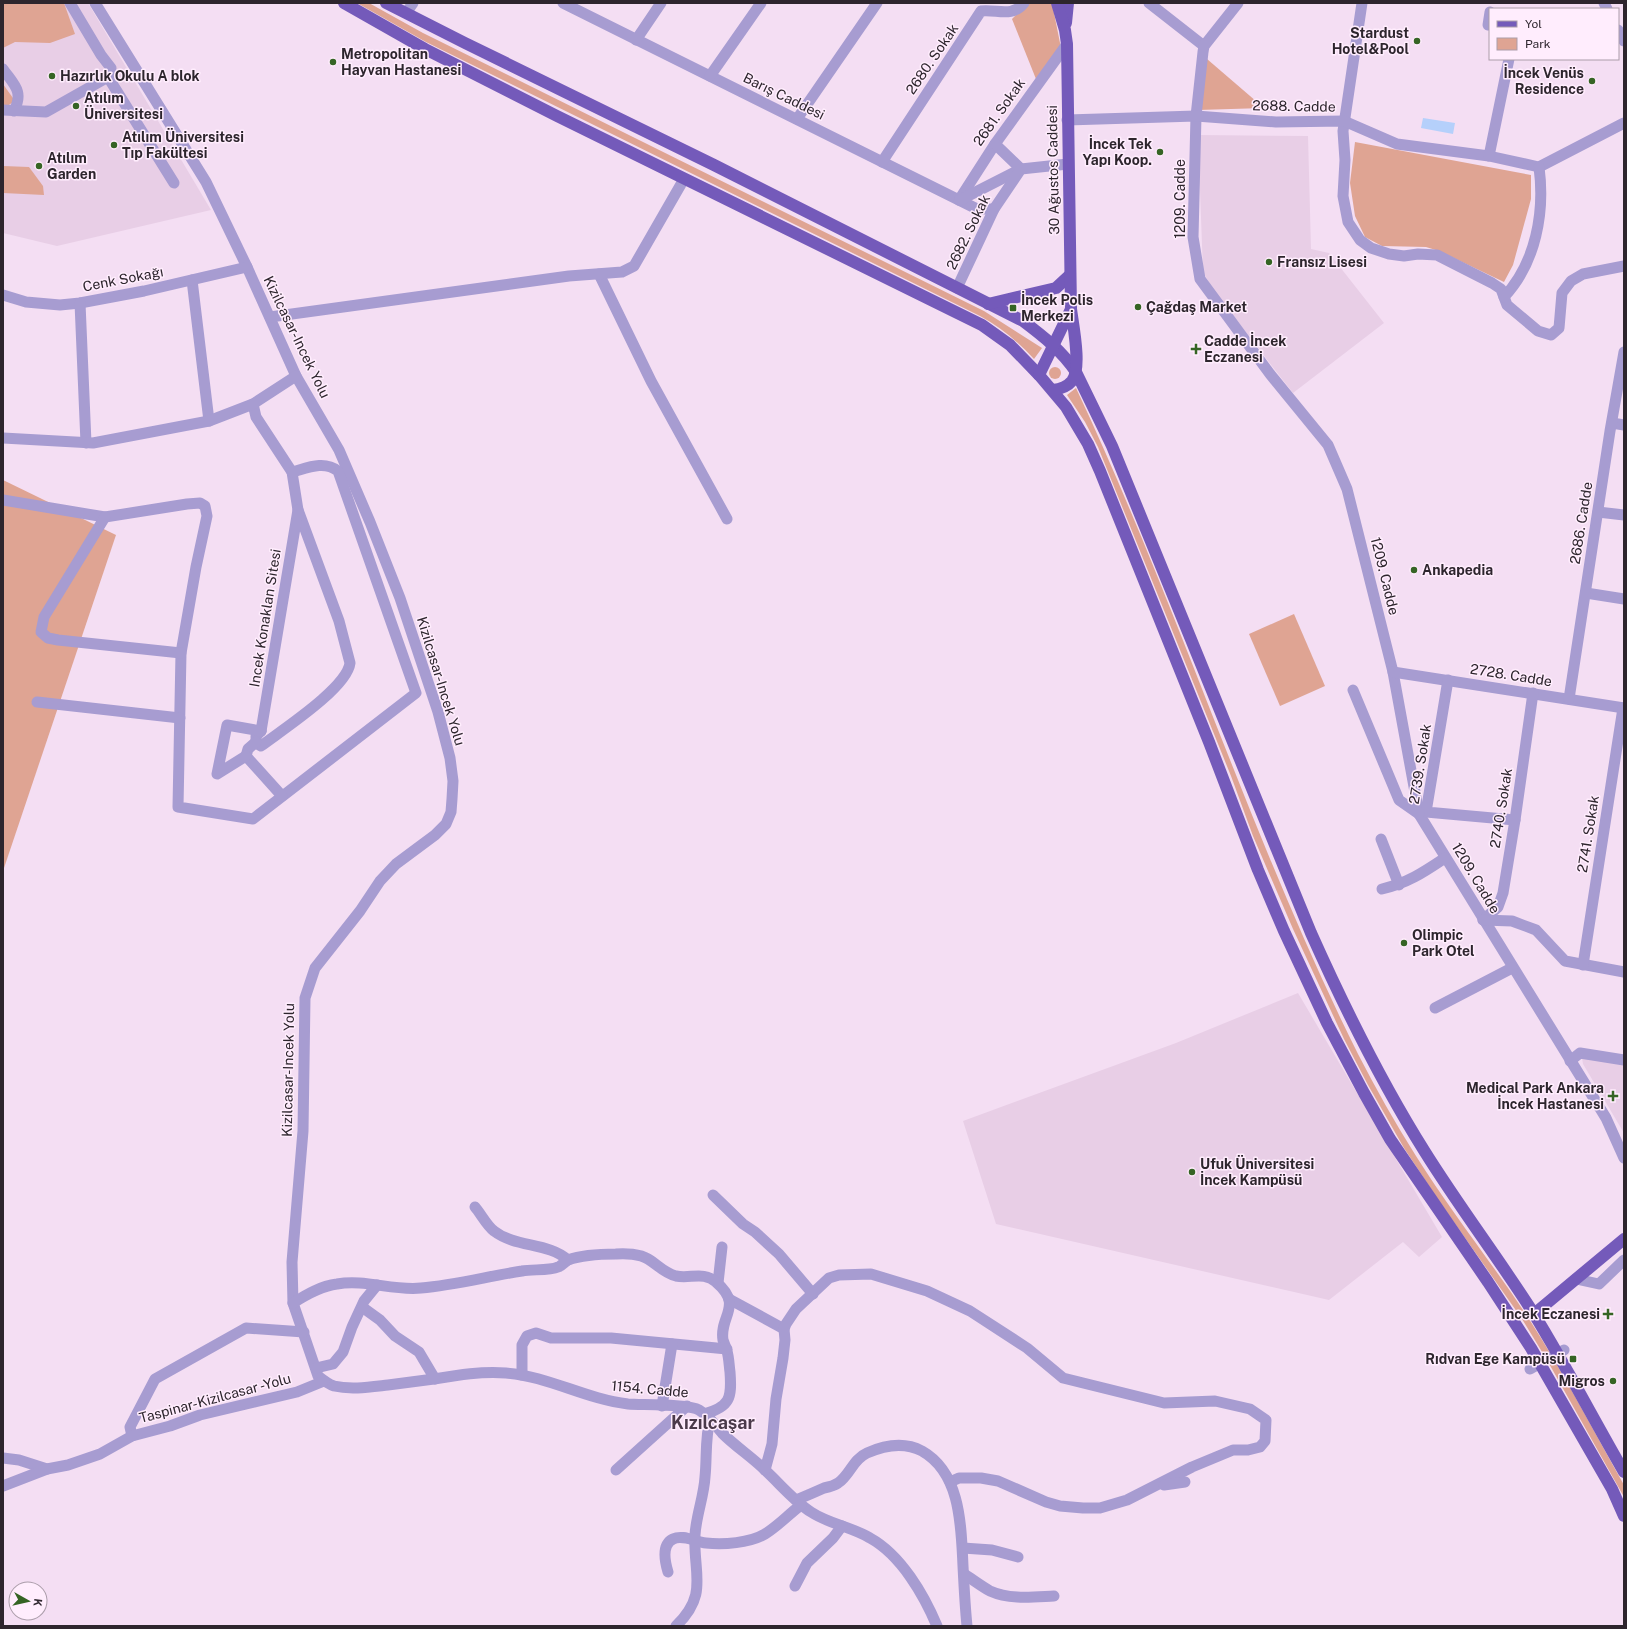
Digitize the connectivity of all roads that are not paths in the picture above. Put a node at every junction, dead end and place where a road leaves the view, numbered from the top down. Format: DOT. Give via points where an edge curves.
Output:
graph roads {
  1 [pos="70,3"];
  2 [pos="95,3"];
  3 [pos="344,3"];
  4 [pos="386,3"];
  5 [pos="563,3"];
  6 [pos="661,3"];
  7 [pos="761,3"];
  8 [pos="877,3"];
  9 [pos="1024,3"];
  10 [pos="1057,3"];
  11 [pos="1068,3"];
  12 [pos="1149,3"];
  13 [pos="1238,3"];
  14 [pos="1362,3"];
  15 [pos="409,8"];
  16 [pos="1065,30"];
  17 [pos="1619,32"];
  18 [pos="636,40"];
  19 [pos="1624,41"];
  20 [pos="1067,44"];
  21 [pos="1204,46"];
  22 [pos="1509,60"];
  23 [pos="3,69"];
  24 [pos="710,76"];
  25 [pos="108,77"];
  26 [pos="8,110"];
  27 [pos="1196,116"];
  28 [pos="797,120"];
  29 [pos="1067,120"];
  30 [pos="1344,121"];
  31 [pos="1624,123"];
  32 [pos="995,144"];
  33 [pos="1489,156"];
  34 [pos="882,162"];
  35 [pos="1068,164"];
  36 [pos="1539,167"];
  37 [pos="1021,169"];
  38 [pos="684,179"];
  39 [pos="174,183"];
  40 [pos="959,200"];
  41 [pos="994,209"];
  42 [pos="1624,266"];
  43 [pos="247,267"];
  44 [pos="599,274"];
  45 [pos="1070,274"];
  46 [pos="192,280"];
  47 [pos="957,288"];
  48 [pos="3,295"];
  49 [pos="1504,297"];
  50 [pos="80,303"];
  51 [pos="988,304"];
  52 [pos="1071,309"];
  53 [pos="270,317"];
  54 [pos="1054,346"];
  55 [pos="1624,352"];
  56 [pos="1076,372"];
  57 [pos="1039,375"];
  58 [pos="296,376"];
  59 [pos="1053,390"];
  60 [pos="253,404"];
  61 [pos="209,421"];
  62 [pos="1612,423"];
  63 [pos="1624,425"];
  64 [pos="3,438"];
  65 [pos="86,443"];
  66 [pos="292,472"];
  67 [pos="3,500"];
  68 [pos="298,510"];
  69 [pos="1598,512"];
  70 [pos="1624,515"];
  71 [pos="105,517"];
  72 [pos="727,519"];
  73 [pos="1586,593"];
  74 [pos="1624,599"];
  75 [pos="181,653"];
  76 [pos="1394,672"];
  77 [pos="1448,680"];
  78 [pos="1353,690"];
  79 [pos="1533,693"];
  80 [pos="1570,699"];
  81 [pos="37,702"];
  82 [pos="1623,708"];
  83 [pos="180,718"];
  84 [pos="261,731"];
  85 [pos="256,742"];
  86 [pos="246,756"];
  87 [pos="282,796"];
  88 [pos="1419,814"];
  89 [pos="1515,820"];
  90 [pos="1381,839"];
  91 [pos="1445,858"];
  92 [pos="1399,885"];
  93 [pos="1382,889"];
  94 [pos="1483,920"];
  95 [pos="1583,965"];
  96 [pos="1512,968"];
  97 [pos="1624,972"];
  98 [pos="1435,1008"];
  99 [pos="1624,1060"];
  100 [pos="1570,1061"];
  101 [pos="1624,1158"];
  102 [pos="713,1195"];
  103 [pos="475,1207"];
  104 [pos="1624,1239"];
  105 [pos="722,1247"];
  106 [pos="568,1260"];
  107 [pos="1624,1260"];
  108 [pos="1576,1279"];
  109 [pos="718,1283"];
  110 [pos="377,1285"];
  111 [pos="813,1294"];
  112 [pos="729,1299"];
  113 [pos="293,1302"];
  114 [pos="362,1307"];
  115 [pos="1534,1314"];
  116 [pos="784,1329"];
  117 [pos="304,1332"];
  118 [pos="672,1344"];
  119 [pos="727,1349"];
  120 [pos="1561,1352"];
  121 [pos="1535,1366"];
  122 [pos="316,1368"];
  123 [pos="522,1375"];
  124 [pos="435,1379"];
  125 [pos="324,1381"];
  126 [pos="662,1406"];
  127 [pos="687,1406"];
  128 [pos="707,1416"];
  129 [pos="132,1436"];
  130 [pos="3,1458"];
  131 [pos="47,1469"];
  132 [pos="616,1470"];
  133 [pos="765,1470"];
  134 [pos="1624,1472"];
  135 [pos="950,1482"];
  136 [pos="1185,1482"];
  137 [pos="3,1486"];
  138 [pos="1152,1487"];
  139 [pos="799,1503"];
  140 [pos="1624,1516"];
  141 [pos="842,1526"];
  142 [pos="695,1541"];
  143 [pos="963,1548"];
  144 [pos="1018,1557"];
  145 [pos="668,1572"];
  146 [pos="964,1574"];
  147 [pos="795,1586"];
  148 [pos="1054,1596"];
  149 [pos="676,1626"];
  150 [pos="937,1626"];
  151 [pos="967,1626"];
  1 -- 25 [label="street" via="111,68"];
  2 -- 43 [label="street, Kizilcasar-Incek Yolu" via="206,182"];
  3 -- 38 [label="main road" via="425,49"];
  4 -- 15 [label="main road"];
  5 -- 18 [label="street, Barış Caddesi"];
  6 -- 18 [label="street"];
  7 -- 24 [label="street"];
  8 -- 28 [label="street"];
  9 -- 34 [label="street, 2680. Sokak" via="1021,7 1006,13 981,11"];
  10 -- 16 [label="main road"];
  11 -- 16 [label="main road"];
  12 -- 21 [label="street"];
  13 -- 21 [label="street"];
  14 -- 30 [label="street"];
  15 -- 47 [label="main road" via="465,43"];
  16 -- 20 [label="main road, 30 Ağustos Caddesi"];
  17 -- 19 [label="street"];
  18 -- 24 [label="street, Barış Caddesi"];
  20 -- 29 [label="main road, 30 Ağustos Caddesi"];
  20 -- 32 [label="street, 2681. Sokak"];
  21 -- 27 [label="street, 1209. Cadde"];
  22 -- 33 [label="street"];
  23 -- 26 [label="street" via="19,93 19,101"];
  24 -- 28 [label="street, Barış Caddesi"];
  25 -- 26 [label="street" via="46,112"];
  25 -- 39 [label="street"];
  27 -- 29 [label="street, 2688. Cadde"];
  27 -- 30 [label="street, 2688. Cadde" via="1276,122"];
  27 -- 76 [label="street, 1209. Cadde" via="1193,236 1200,279 1270,374 1328,445 1347,489"];
  28 -- 34 [label="street, Barış Caddesi"];
  29 -- 35 [label="main road, 30 Ağustos Caddesi"];
  30 -- 33 [label="street, 2688. Cadde" via="1397,144"];
  30 -- 49 [label="street" via="1343,196 1348,222 1360,240 1371,248 1389,254 1437,256 1492,283 1501,289"];
  31 -- 36 [label="street"];
  32 -- 37 [label="street"];
  32 -- 40 [label="street, 2681. Sokak"];
  33 -- 36 [label="street, 2688. Cadde"];
  34 -- 40 [label="street, Barış Caddesi"];
  35 -- 37 [label="street"];
  35 -- 45 [label="main road, 30 Ağustos Caddesi"];
  36 -- 49 [label="street" via="1541,212 1535,240 1514,287"];
  37 -- 40 [label="street"];
  37 -- 41 [label="street, 2682. Sokak"];
  38 -- 44 [label="street" via="634,266 622,272"];
  38 -- 57 [label="main road" via="982,325 1004,340"];
  40 -- 41 [label="street, Barış Caddesi" via="977,209"];
  41 -- 47 [label="street, 2682. Sokak"];
  42 -- 49 [label="street" via="1583,274 1571,281 1562,293 1559,328 1551,335 1538,331 1524,320 1507,305"];
  43 -- 46 [label="street, Cenk Sokağı"];
  43 -- 53 [label="street, Kizilcasar-Incek Yolu"];
  44 -- 53 [label="street"];
  44 -- 72 [label="street" via="651,381"];
  45 -- 51 [label="main road" via="1056,288"];
  45 -- 52 [label="main road, 30 Ağustos Caddesi"];
  46 -- 50 [label="street, Cenk Sokağı"];
  46 -- 61 [label="street"];
  47 -- 51 [label="main road"];
  48 -- 50 [label="street, Cenk Sokağı" via="26,302 60,305"];
  50 -- 65 [label="street"];
  51 -- 54 [label="main road" via="1023,321"];
  52 -- 54 [label="main road, 30 Ağustos Caddesi"];
  52 -- 56 [label="main road, 30 Ağustos Caddesi"];
  53 -- 58 [label="street, Kizilcasar-Incek Yolu"];
  54 -- 56 [label="main road"];
  54 -- 57 [label="main road, 30 Ağustos Caddesi" via="1045,359"];
  55 -- 62 [label="street, 2686. Cadde"];
  56 -- 59 [label="main road" via="1068,385"];
  56 -- 115 [label="main road" via="1112,446 1308,926 1338,993 1381,1077 1422,1146 1454,1198"];
  57 -- 59 [label="main road"];
  58 -- 60 [label="street"];
  58 -- 113 [label="street, Kizilcasar-Incek Yolu" via="339,450 397,591 438,712 453,781 451,812 446,824 396,864 380,881 315,968 305,998 303,1131 292,1262"];
  59 -- 121 [label="main road" via="1073,417 1100,471 1267,890 1299,965 1337,1042 1390,1139 1488,1282"];
  60 -- 61 [label="street"];
  60 -- 66 [label="street" via="256,417"];
  61 -- 65 [label="street"];
  62 -- 63 [label="street"];
  62 -- 69 [label="street, 2686. Cadde"];
  64 -- 65 [label="street"];
  66 -- 68 [label="street"];
  66 -- 87 [label="street" via="322,464 332,466 338,471 416,693"];
  67 -- 71 [label="street"];
  68 -- 84 [label="street, Incek Konaklan Sitesi"];
  68 -- 85 [label="street" via="339,621 349,653 350,668 332,691 289,725 261,746"];
  69 -- 70 [label="street"];
  69 -- 73 [label="street, 2686. Cadde"];
  71 -- 75 [label="street" via="187,504 200,503 205,506 207,516"];
  71 -- 75 [label="street" via="44,617 41,632 48,638 58,640"];
  73 -- 74 [label="street"];
  73 -- 80 [label="street, 2686. Cadde"];
  75 -- 83 [label="street"];
  76 -- 77 [label="street, 2728. Cadde"];
  76 -- 88 [label="street, 1209. Cadde"];
  77 -- 79 [label="street, 2728. Cadde"];
  77 -- 89 [label="street, 2739. Sokak" via="1426,812"];
  78 -- 88 [label="street" via="1399,800"];
  79 -- 80 [label="street, 2728. Cadde"];
  79 -- 89 [label="street, 2740. Sokak"];
  80 -- 82 [label="street, 2728. Cadde"];
  81 -- 83 [label="street"];
  82 -- 95 [label="street, 2741. Sokak"];
  83 -- 87 [label="street" via="178,808 253,819"];
  84 -- 85 [label="street, Incek Konaklan Sitesi" via="256,736"];
  84 -- 86 [label="street" via="227,725 217,774"];
  85 -- 86 [label="street, Incek Konaklan Sitesi" via="248,749"];
  86 -- 87 [label="street"];
  88 -- 91 [label="street, 1209. Cadde"];
  89 -- 94 [label="street, 2740. Sokak" via="1501,900 1498,907"];
  90 -- 92 [label="street"];
  91 -- 92 [label="street"];
  91 -- 94 [label="street, 1209. Cadde"];
  92 -- 93 [label="street"];
  94 -- 95 [label="street" via="1512,921 1536,930 1565,961"];
  94 -- 96 [label="street, 1209. Cadde"];
  95 -- 97 [label="street"];
  96 -- 98 [label="street"];
  96 -- 100 [label="street, 1209. Cadde"];
  99 -- 100 [label="street" via="1580,1053"];
  100 -- 101 [label="street, 1209. Cadde" via="1606,1118"];
  102 -- 111 [label="street" via="779,1254"];
  103 -- 106 [label="street" via="494,1231 508,1239 562,1254"];
  104 -- 108 [label="main road"];
  105 -- 109 [label="street"];
  106 -- 109 [label="street" via="616,1253 640,1256 675,1276 705,1276"];
  106 -- 110 [label="street" via="559,1267 428,1287 403,1289"];
  107 -- 108 [label="street" via="1599,1284"];
  108 -- 115 [label="main road"];
  109 -- 112 [label="street"];
  110 -- 113 [label="street" via="350,1282 337,1284 316,1289"];
  110 -- 114 [label="street"];
  111 -- 116 [label="street" via="792,1313"];
  111 -- 138 [label="street" via="829,1278 839,1275 871,1274 927,1291 970,1311 1027,1348 1063,1378 1164,1403 1215,1401 1250,1409 1266,1420 1265,1441 1260,1447 1233,1450"];
  112 -- 116 [label="street"];
  112 -- 119 [label="street" via="729,1313 723,1326 723,1340"];
  113 -- 117 [label="street, Kizilcasar-Incek Yolu"];
  114 -- 122 [label="street" via="343,1352 333,1364"];
  114 -- 124 [label="street" via="380,1320 394,1336 419,1352"];
  115 -- 120 [label="main road"];
  116 -- 133 [label="street" via="784,1352 772,1444"];
  117 -- 122 [label="street, Kizilcasar-Incek Yolu"];
  117 -- 129 [label="street" via="246,1328 155,1379 130,1427"];
  118 -- 119 [label="street"];
  118 -- 123 [label="street" via="611,1338 552,1338 536,1333 527,1336 522,1344"];
  118 -- 126 [label="street"];
  119 -- 128 [label="street" via="730,1376 728,1400"];
  120 -- 121 [label="street"];
  120 -- 134 [label="main road"];
  121 -- 140 [label="main road" via="1612,1489"];
  122 -- 125 [label="street, Kizilcasar-Incek Yolu" via="318,1376"];
  123 -- 124 [label="street, 1154. Cadde" via="469,1374"];
  123 -- 126 [label="street, 1154. Cadde" via="608,1401"];
  124 -- 125 [label="street, 1154. Cadde" via="350,1388"];
  125 -- 129 [label="street, Taspinar-Kizilcasar -Yolu" via="297,1392 200,1415"];
  126 -- 127 [label="street, 1154. Cadde"];
  127 -- 128 [label="street, 1154. Cadde" via="698,1409"];
  127 -- 132 [label="street"];
  128 -- 133 [label="street, 1154. Cadde" via="723,1434"];
  128 -- 142 [label="street" via="705,1477"];
  129 -- 131 [label="street, Taspinar-Kizilcasar -Yolu" via="100,1454"];
  130 -- 131 [label="street, Taspinar-Kizilcasar -Yolu"];
  131 -- 137 [label="street, Taspinar-Kizilcasar -Yolu"];
  133 -- 139 [label="street, 1154. Cadde"];
  135 -- 138 [label="street" via="959,1478 998,1481 1046,1502 1083,1508 1100,1508 1127,1500"];
  135 -- 139 [label="street" via="940,1465 930,1456 910,1445 894,1445 866,1453 837,1484"];
  135 -- 143 [label="street" via="957,1505"];
  136 -- 138 [label="street"];
  139 -- 141 [label="street, 1154. Cadde" via="823,1519"];
  139 -- 142 [label="street" via="767,1533 758,1538 716,1544"];
  141 -- 147 [label="street" via="807,1563"];
  141 -- 150 [label="street, 1154. Cadde" via="870,1538 886,1550 919,1589"];
  142 -- 145 [label="street" via="676,1538 668,1543 665,1561"];
  142 -- 149 [label="street" via="698,1579 696,1597 686,1616"];
  143 -- 144 [label="street" via="992,1550"];
  143 -- 146 [label="street"];
  146 -- 148 [label="street" via="1004,1596"];
  146 -- 151 [label="street"];
}
